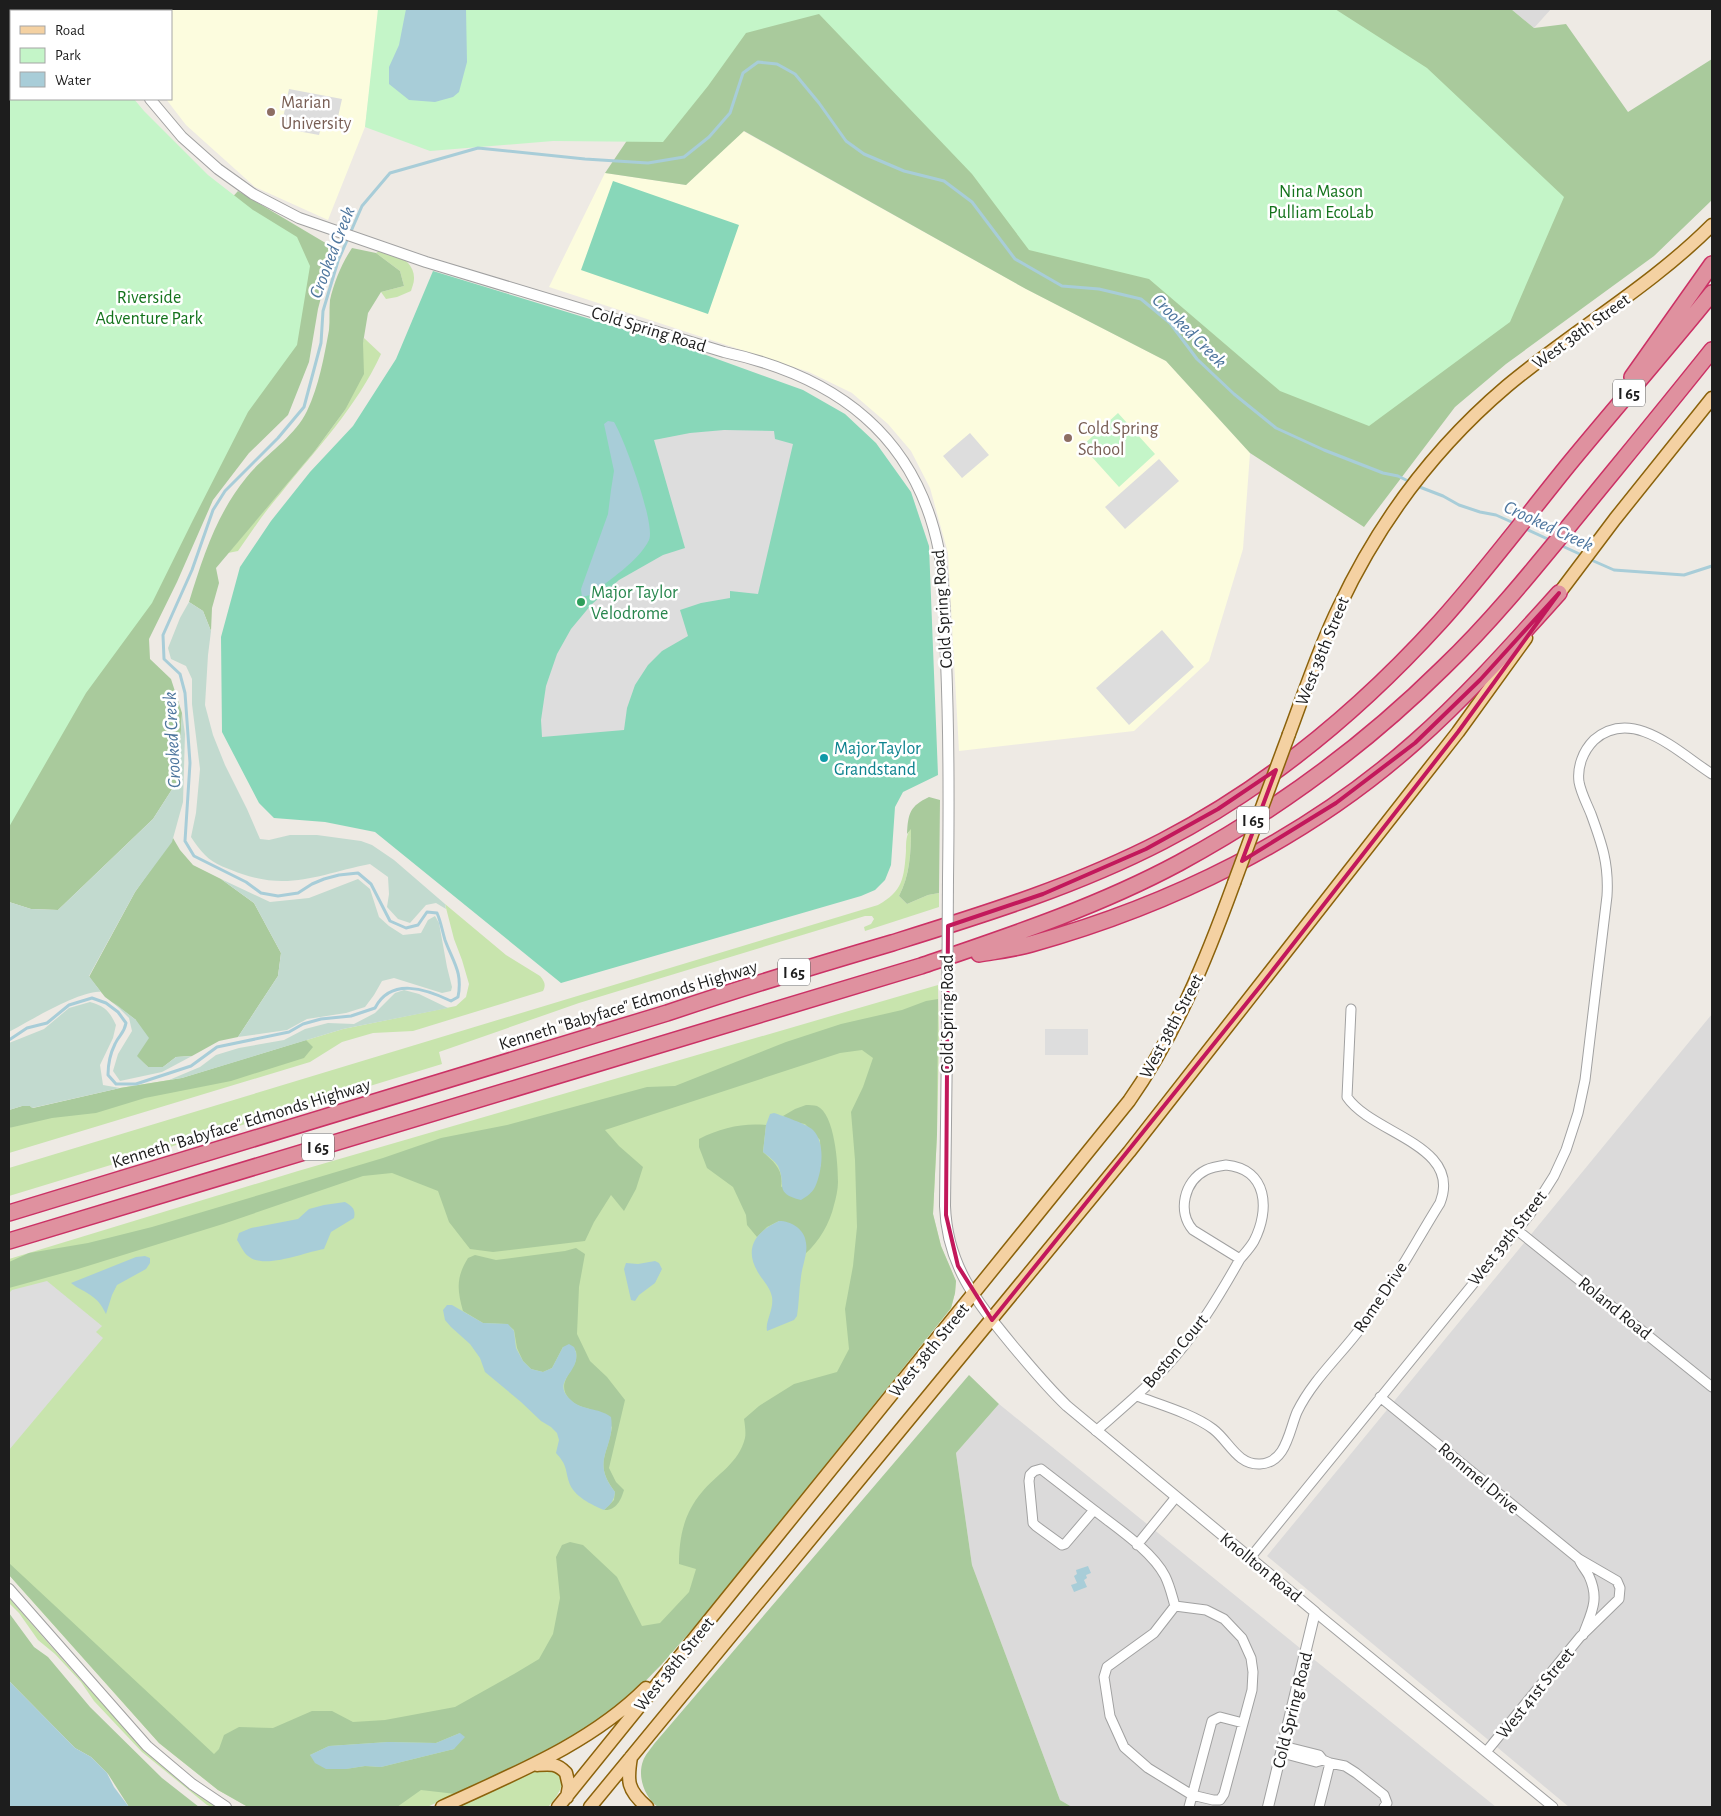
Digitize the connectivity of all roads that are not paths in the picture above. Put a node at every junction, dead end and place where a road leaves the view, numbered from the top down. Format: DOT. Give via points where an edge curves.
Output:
graph roads {
  1 [pos="151,100"];
  2 [pos="1712,225"];
  3 [pos="1712,264"];
  4 [pos="1712,293"];
  5 [pos="1712,350"];
  6 [pos="1712,398"];
  7 [pos="1600,426"];
  8 [pos="1559,593"];
  9 [pos="1712,774"];
  10 [pos="921,966"];
  11 [pos="1350,1009"];
  12 [pos="9,1213"];
  13 [pos="1517,1230"];
  14 [pos="9,1241"];
  15 [pos="1240,1259"];
  16 [pos="973,1295"];
  17 [pos="988,1315"];
  18 [pos="1712,1387"];
  19 [pos="1137,1396"];
  20 [pos="1380,1397"];
  21 [pos="1096,1430"];
  22 [pos="1176,1497"];
  23 [pos="1094,1510"];
  24 [pos="1137,1544"];
  25 [pos="1250,1558"];
  26 [pos="1579,1559"];
  27 [pos="9,1589"];
  28 [pos="1175,1606"];
  29 [pos="1593,1606"];
  30 [pos="1609,1609"];
  31 [pos="1315,1612"];
  32 [pos="1584,1635"];
  33 [pos="687,1647"];
  34 [pos="1243,1723"];
  35 [pos="1282,1749"];
  36 [pos="1486,1752"];
  37 [pos="632,1756"];
  38 [pos="1326,1761"];
  39 [pos="532,1766"];
  40 [pos="1192,1795"];
  41 [pos="567,1797"];
  42 [pos="1542,1803"];
  43 [pos="226,1807"];
  44 [pos="442,1807"];
  45 [pos="558,1807"];
  46 [pos="590,1807"];
  47 [pos="647,1807"];
  48 [pos="1189,1807"];
  49 [pos="1268,1807"];
  50 [pos="1319,1807"];
  51 [pos="1384,1807"];
  52 [pos="1553,1807"];
  1 -- 16 [label="street, Cold Spring Road, bridge" via="182,137 225,175 270,204 318,226 795,374 845,400 891,442 921,492 931,518 943,586 948,729 946,1215 955,1257"];
  2 -- 16 [label="main road, West 38th Street, bridge" via="1673,262 1546,354 1472,417 1412,485 1385,524 1338,608 1320,649 1234,883 1175,1026 1151,1069 1118,1116"];
  3 -- 7 [label="highway"];
  4 -- 7 [label="highway, Kenneth \"Babyface\" Edmonds Highway / I 65"];
  5 -- 10 [label="highway, I 65" via="1525,580 1472,639 1402,707 1343,756 1256,818 1177,864 1051,921"];
  6 -- 8 [label="main road, West 38th Street"];
  7 -- 12 [label="highway, Kenneth \"Babyface\" Edmonds Highway / I 65" via="1441,621 1387,677 1301,751 1252,786 1162,841 1094,873 984,915"];
  8 -- 10 [label="highway" via="1480,680 1415,742 1359,788 1274,843 1194,885 1102,922 1029,945"];
  8 -- 17 [label="main road, West 38th Street" via="1458,732 1135,1144"];
  9 -- 13 [label="street, West 39th Street" via="1662,740 1641,730 1626,728 1612,730 1596,740 1580,763 1579,782 1608,872 1585,1080 1564,1154 1554,1176"];
  10 -- 14 [label="highway, I 65"];
  11 -- 19 [label="street, Rome Drive" via="1347,1097 1362,1114 1435,1161 1444,1184 1440,1203 1364,1324 1311,1390 1296,1415 1284,1449 1274,1459 1261,1464 1243,1460 1208,1426"];
  13 -- 18 [label="street, Roland Road"];
  13 -- 20 [label="street, West 39th Street"];
  15 -- 15 [label="street, Boston Court" via="1250,1248 1260,1227 1262,1188 1240,1168 1226,1165 1211,1168 1189,1186 1185,1215 1193,1230"];
  15 -- 19 [label="street, Boston Court" via="1218,1299 1195,1331"];
  16 -- 17 [label="street, Cold Spring Road"];
  16 -- 33 [label="main road, West 38th Street"];
  17 -- 21 [label="street, Knollton Road" via="1051,1391"];
  17 -- 37 [label="main road, West 38th Street"];
  19 -- 21 [label="street, Boston Court"];
  20 -- 25 [label="street, West 39th Street"];
  20 -- 26 [label="street, Rommel Drive"];
  21 -- 22 [label="street, Knollton Road"];
  22 -- 24 [label="street"];
  22 -- 25 [label="street, Knollton Road"];
  23 -- 23 [label="street" via="1044,1470 1030,1475 1033,1522 1060,1545 1065,1544"];
  23 -- 24 [label="street"];
  24 -- 28 [label="street" via="1164,1573"];
  25 -- 31 [label="street, Knollton Road"];
  26 -- 29 [label="street, Rommel Drive" via="1591,1582"];
  26 -- 30 [label="street, Rommel Drive" via="1618,1583 1619,1599"];
  27 -- 43 [label="street" via="147,1746"];
  28 -- 34 [label="street" via="1198,1608 1218,1616 1244,1641 1253,1672"];
  28 -- 40 [label="street" via="1154,1633 1110,1664 1104,1677 1110,1716 1124,1747 1148,1768"];
  29 -- 32 [label="street, West 41st Street"];
  30 -- 32 [label="street, West 41st Street"];
  31 -- 35 [label="street, Cold Spring Road"];
  31 -- 36 [label="street, Knollton Road"];
  32 -- 36 [label="street, West 41st Street"];
  33 -- 39 [label="main road" via="621,1710 577,1741"];
  33 -- 41 [label="main road, West 38th Street"];
  34 -- 40 [label="street" via="1220,1717 1212,1721"];
  34 -- 40 [label="street" via="1220,1800"];
  35 -- 38 [label="street" via="1319,1755"];
  35 -- 49 [label="street, Cold Spring Road"];
  36 -- 42 [label="street, Knollton Road"];
  37 -- 46 [label="main road, West 38th Street"];
  37 -- 47 [label="main road" via="628,1777 634,1793"];
  38 -- 50 [label="street"];
  38 -- 51 [label="street" via="1352,1770 1386,1799"];
  39 -- 41 [label="main road" via="552,1764 562,1768 568,1779"];
  39 -- 44 [label="main road"];
  40 -- 48 [label="street"];
  41 -- 45 [label="main road, West 38th Street"];
  42 -- 52 [label="street, Knollton Road"];
}
